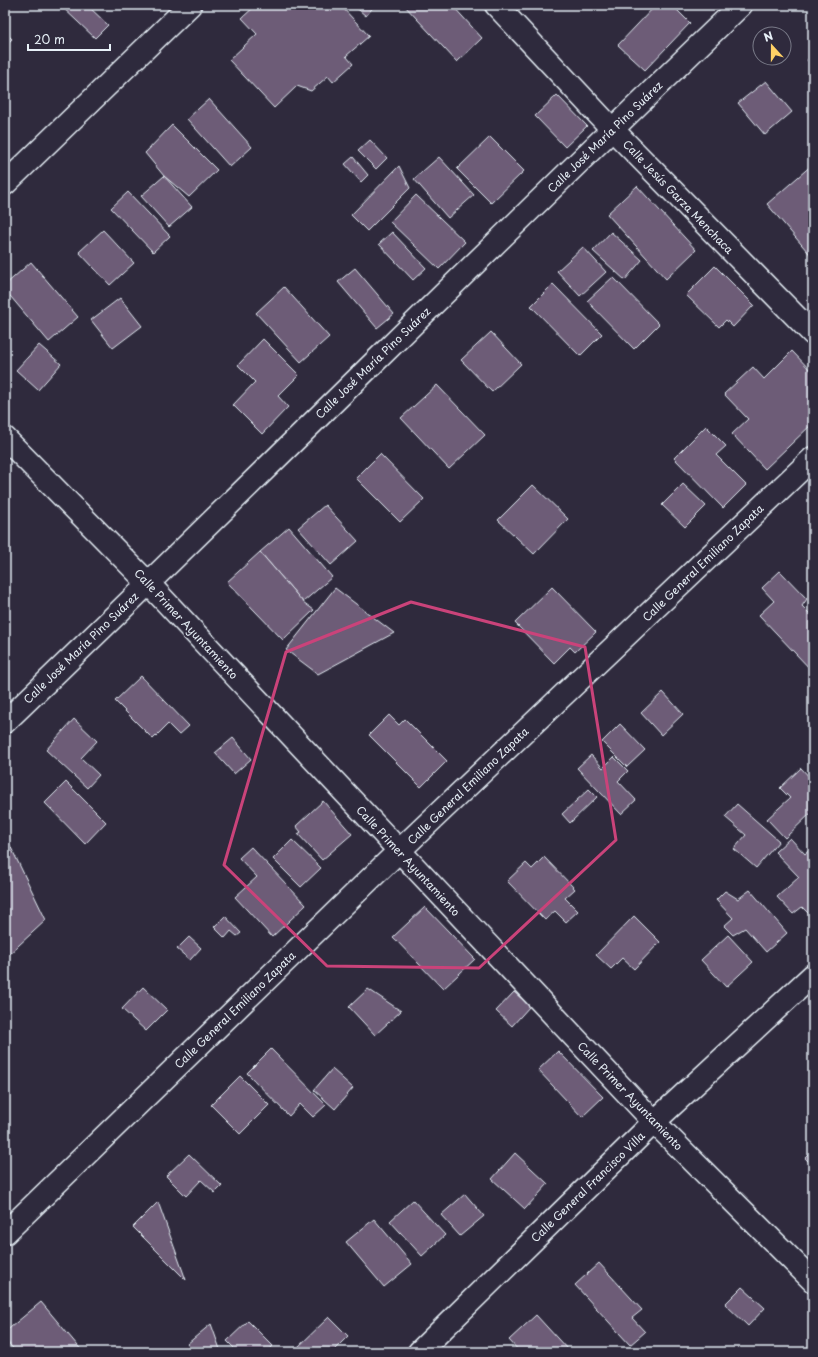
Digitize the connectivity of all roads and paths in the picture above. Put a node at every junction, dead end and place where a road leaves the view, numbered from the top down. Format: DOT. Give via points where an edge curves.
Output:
graph roads {
  1 [pos="190,5"];
  2 [pos="496,5"];
  3 [pos="741,5"];
  4 [pos="612,129"];
  5 [pos="5,184"];
  6 [pos="813,334"];
  7 [pos="5,438"];
  8 [pos="813,458"];
  9 [pos="149,584"];
  10 [pos="5,722"];
  11 [pos="399,851"];
  12 [pos="813,975"];
  13 [pos="654,1122"];
  14 [pos="5,1233"];
  15 [pos="813,1281"];
  16 [pos="419,1352"];
  1 -- 5 [label="street"];
  2 -- 4 [label="street, Calle Jesús Garza Menchaca"];
  3 -- 4 [label="street, Calle José María Pino Suárez"];
  4 -- 6 [label="street, Calle Jesús Garza Menchaca"];
  4 -- 9 [label="street, Calle José María Pino Suárez"];
  7 -- 9 [label="street, Calle Primer Ayuntamiento"];
  8 -- 11 [label="street, Calle General Emiliano Zapata"];
  9 -- 10 [label="street, Calle José María Pino Suárez"];
  9 -- 11 [label="street, Calle Primer Ayuntamiento"];
  11 -- 13 [label="street, Calle Primer Ayuntamiento"];
  11 -- 14 [label="street, Calle General Emiliano Zapata"];
  12 -- 13 [label="street, Calle General Francisco Villa"];
  13 -- 15 [label="street, Calle Primer Ayuntamiento"];
  13 -- 16 [label="street, Calle General Francisco Villa"];
}
